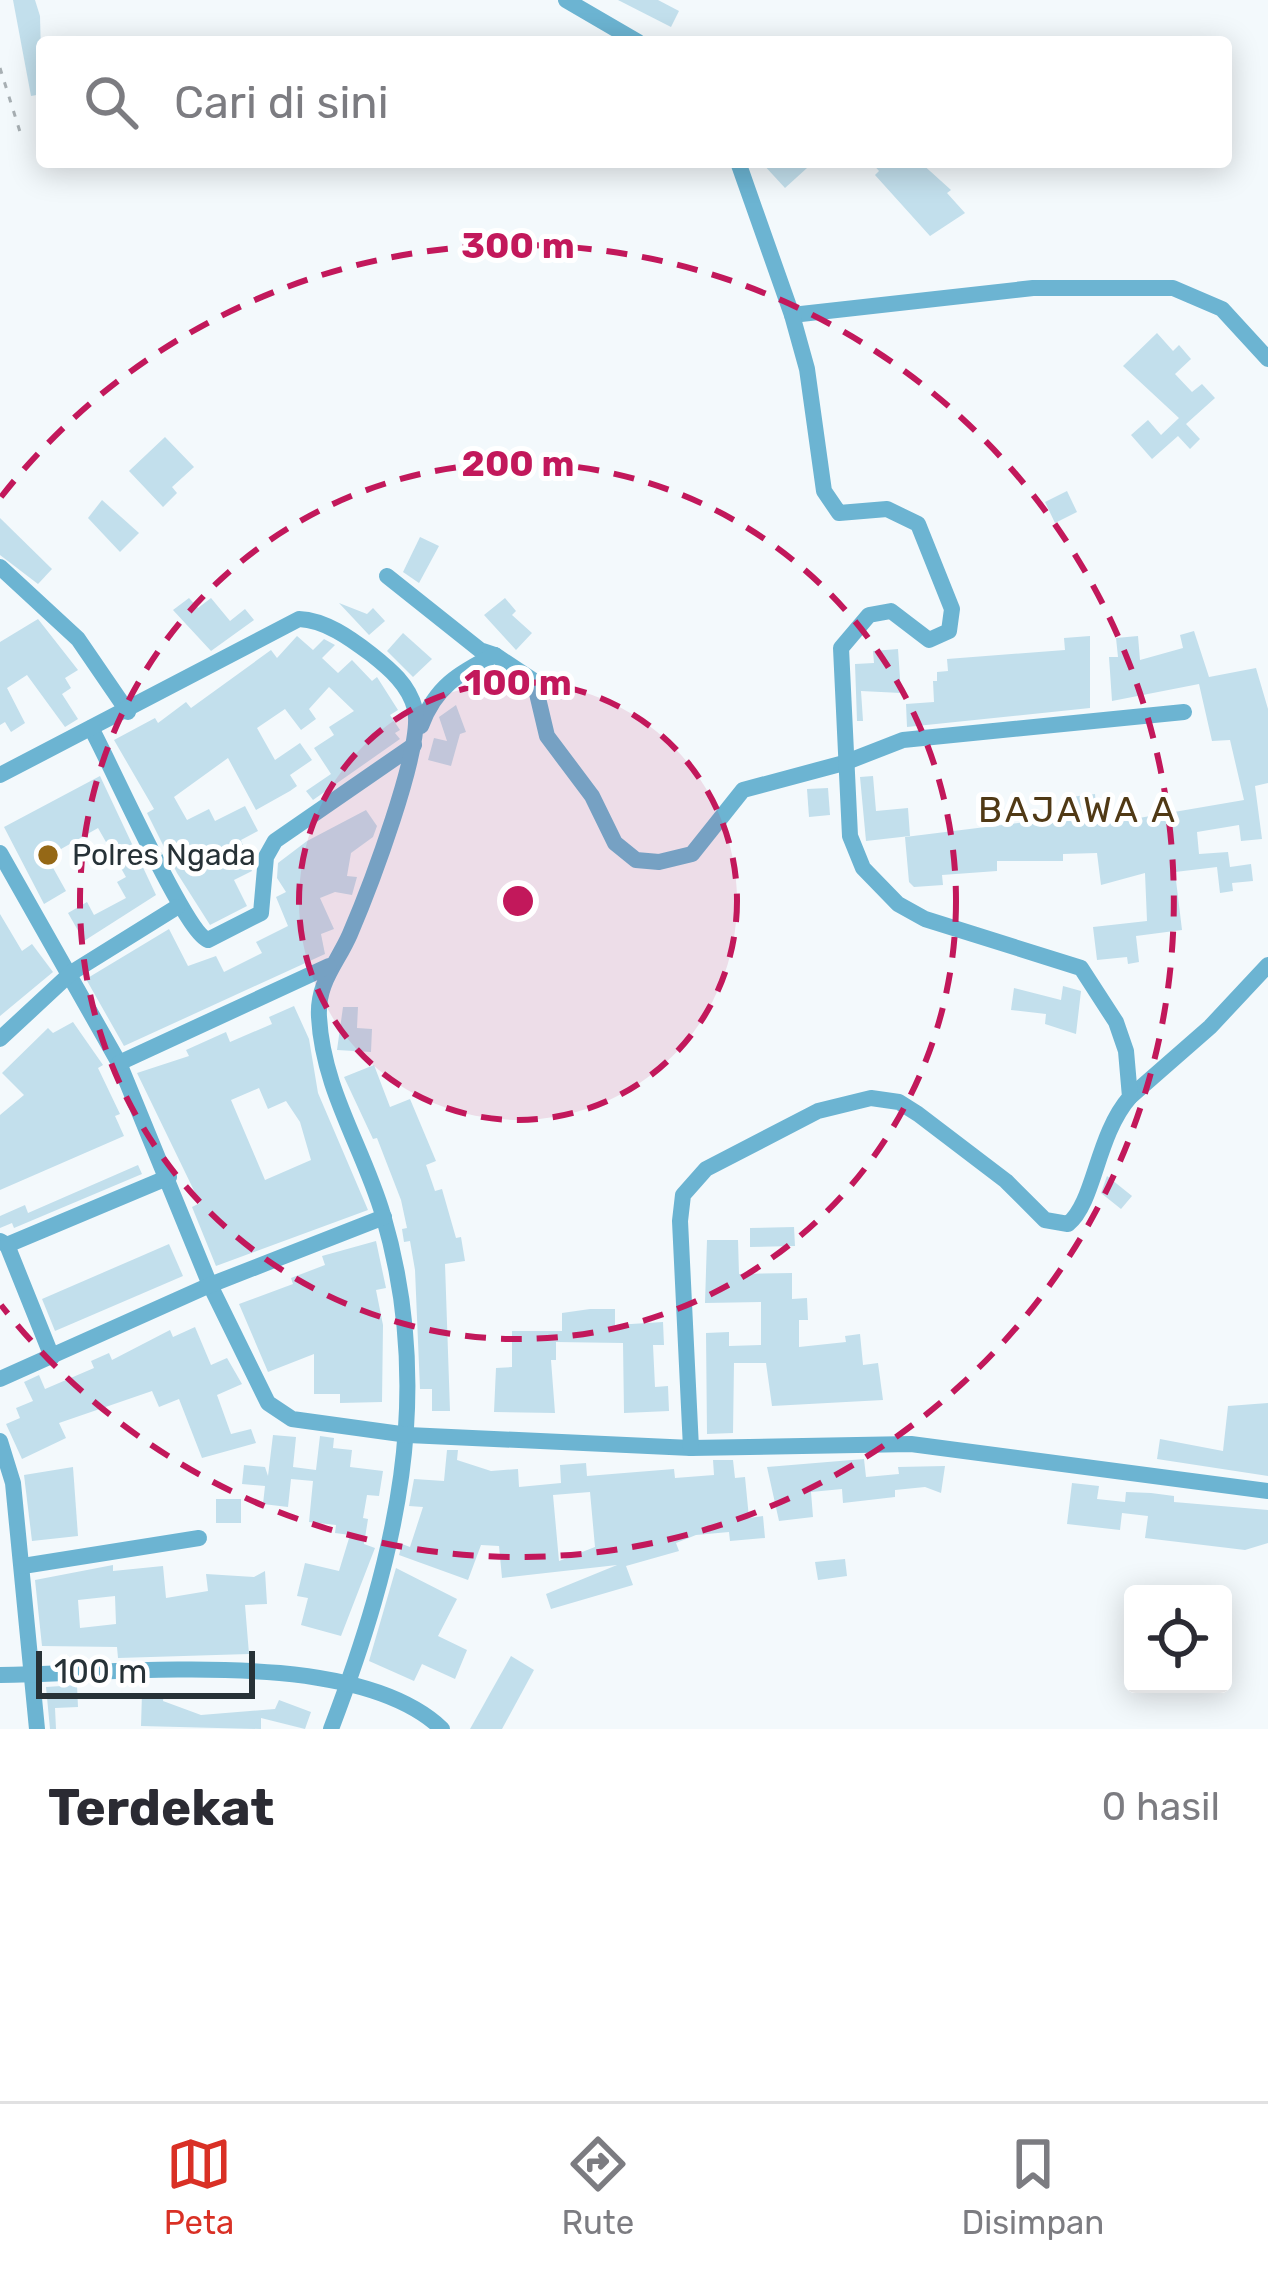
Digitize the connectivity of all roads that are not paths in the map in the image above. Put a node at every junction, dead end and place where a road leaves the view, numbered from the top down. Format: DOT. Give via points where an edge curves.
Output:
graph roads {
  1 [pos="566,0"];
  2 [pos="628,36"];
  3 [pos="741,168"];
  4 [pos="792,314"];
  5 [pos="1268,359"];
  6 [pos="0,567"];
  7 [pos="387,576"];
  8 [pos="495,656"];
  9 [pos="128,712"];
  10 [pos="1184,712"];
  11 [pos="91,728"];
  12 [pos="416,738"];
  13 [pos="844,763"];
  14 [pos="0,775"];
  15 [pos="0,853"];
  16 [pos="177,907"];
  17 [pos="1268,964"];
  18 [pos="330,966"];
  19 [pos="71,973"];
  20 [pos="0,1039"];
  21 [pos="119,1063"];
  22 [pos="1130,1097"];
  23 [pos="169,1177"];
  24 [pos="384,1217"];
  25 [pos="4,1243"];
  26 [pos="210,1285"];
  27 [pos="52,1357"];
  28 [pos="0,1379"];
  29 [pos="408,1435"];
  30 [pos="0,1441"];
  31 [pos="691,1448"];
  32 [pos="1268,1491"];
  33 [pos="199,1538"];
  34 [pos="22,1566"];
  35 [pos="0,1675"];
  36 [pos="32,1675"];
  37 [pos="350,1680"];
  38 [pos="37,1729"];
  39 [pos="331,1729"];
  40 [pos="442,1729"];
  1 -- 2 [label="street"];
  3 -- 4 [label="street"];
  4 -- 5 [label="street" via="1033,288 1173,288 1235,319"];
  4 -- 13 [label="street" via="830,503 843,514 887,509 918,524 953,614 949,631 928,640 891,610 852,628 838,657"];
  6 -- 9 [label="street" via="78,640"];
  7 -- 8 [label="street"];
  8 -- 12 [label="street" via="441,688"];
  8 -- 13 [label="street" via="535,681 562,764 592,796 615,843 636,860 692,854 743,790"];
  9 -- 11 [label="street"];
  9 -- 12 [label="street" via="289,622 311,619 394,674 414,704"];
  10 -- 13 [label="street" via="903,740"];
  11 -- 14 [label="street"];
  11 -- 16 [label="street"];
  12 -- 16 [label="street" via="275,841 255,919 208,940"];
  12 -- 18 [label="street" via="353,925"];
  13 -- 22 [label="street" via="850,836 863,868 925,919 1082,968 1116,1022"];
  15 -- 19 [label="street"];
  16 -- 19 [label="street"];
  17 -- 22 [label="street"];
  18 -- 21 [label="street"];
  18 -- 24 [label="street" via="319,1003 326,1068"];
  19 -- 20 [label="street"];
  19 -- 21 [label="street"];
  21 -- 23 [label="street"];
  22 -- 31 [label="street" via="1111,1119 1084,1207 1068,1224 1046,1220 1006,1180 899,1102 834,1105 706,1169 682,1195 680,1221"];
  23 -- 25 [label="street"];
  23 -- 26 [label="street"];
  24 -- 26 [label="street"];
  24 -- 29 [label="street" via="410,1344"];
  25 -- 27 [label="street"];
  26 -- 27 [label="street"];
  26 -- 29 [label="street" via="280,1415"];
  27 -- 28 [label="street"];
  29 -- 31 [label="street"];
  29 -- 37 [label="street" via="386,1559"];
  30 -- 34 [label="street"];
  31 -- 32 [label="street" via="911,1444"];
  33 -- 34 [label="street"];
  34 -- 36 [label="street"];
  35 -- 36 [label="street"];
  36 -- 37 [label="street" via="186,1671"];
  36 -- 38 [label="street"];
  37 -- 39 [label="street"];
  37 -- 40 [label="street"];
}
